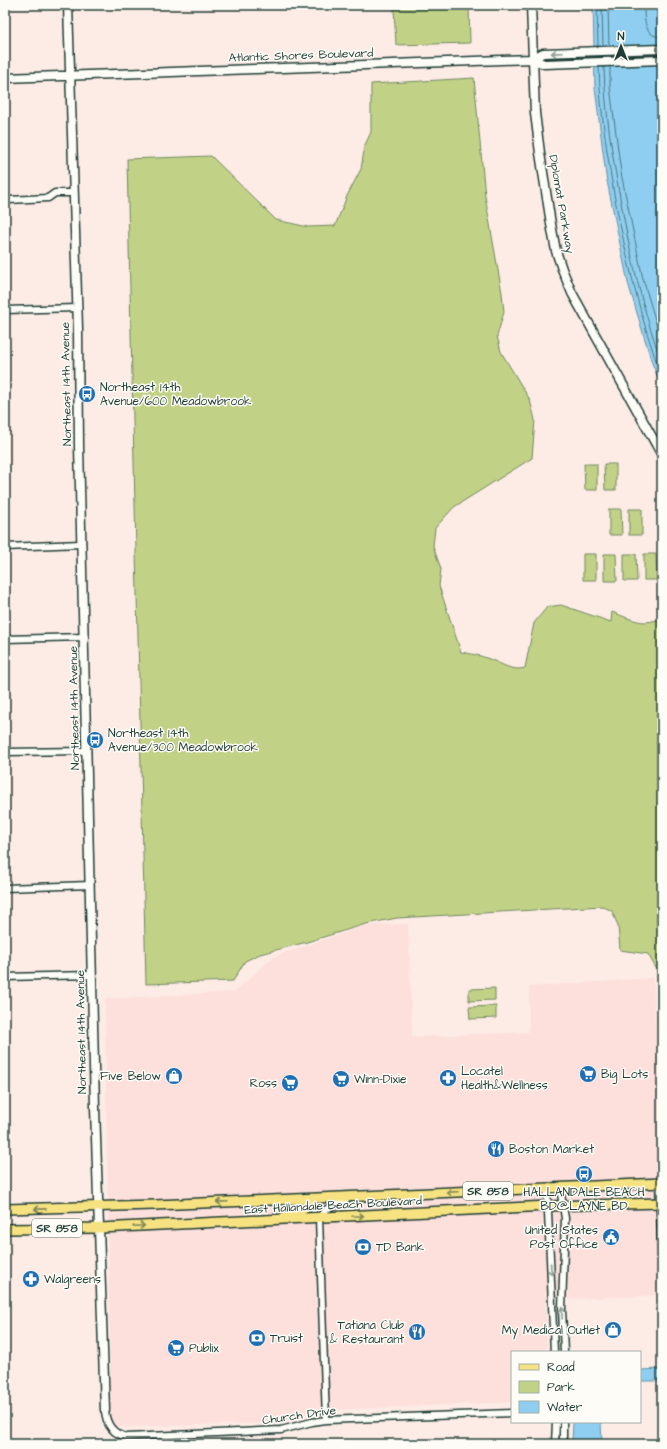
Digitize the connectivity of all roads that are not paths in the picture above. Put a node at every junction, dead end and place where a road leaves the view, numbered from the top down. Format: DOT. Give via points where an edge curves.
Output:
graph roads {
  1 [pos="68,5"];
  2 [pos="531,5"];
  3 [pos="662,49"];
  4 [pos="532,59"];
  5 [pos="662,60"];
  6 [pos="71,76"];
  7 [pos="5,78"];
  8 [pos="74,193"];
  9 [pos="9,200"];
  10 [pos="77,308"];
  11 [pos="5,310"];
  12 [pos="662,455"];
  13 [pos="81,544"];
  14 [pos="5,547"];
  15 [pos="85,637"];
  16 [pos="5,639"];
  17 [pos="87,750"];
  18 [pos="5,752"];
  19 [pos="90,885"];
  20 [pos="5,888"];
  21 [pos="92,975"];
  22 [pos="5,977"];
  23 [pos="660,1183"];
  24 [pos="547,1188"];
  25 [pos="560,1188"];
  26 [pos="353,1197"];
  27 [pos="317,1198"];
  28 [pos="661,1203"];
  29 [pos="548,1206"];
  30 [pos="563,1206"];
  31 [pos="99,1207"];
  32 [pos="5,1210"];
  33 [pos="319,1218"];
  34 [pos="275,1220"];
  35 [pos="100,1228"];
  36 [pos="5,1229"];
  37 [pos="662,1266"];
  38 [pos="554,1351"];
  39 [pos="564,1351"];
  40 [pos="105,1410"];
  41 [pos="511,1413"];
  42 [pos="326,1420"];
  43 [pos="556,1423"];
  44 [pos="563,1423"];
  45 [pos="555,1444"];
  46 [pos="563,1444"];
  1 -- 6 [label="street, Northeast 14th Avenue"];
  2 -- 4 [label="street, Diplomat Parkway"];
  3 -- 4 [label="street, Atlantic Shores Boulevard, one-way" via="543,53"];
  4 -- 5 [label="street, Atlantic Shores Boulevard" via="544,64"];
  4 -- 6 [label="street, Atlantic Shores Boulevard"];
  4 -- 12 [label="street, Diplomat Parkway" via="535,113 556,251 572,293"];
  6 -- 7 [label="street, Atlantic Shores Boulevard"];
  6 -- 8 [label="street, Northeast 14th Avenue"];
  8 -- 9 [label="street" via="55,193 48,198"];
  8 -- 10 [label="street, Northeast 14th Avenue"];
  10 -- 11 [label="street"];
  10 -- 13 [label="street, Northeast 14th Avenue"];
  13 -- 14 [label="street"];
  13 -- 15 [label="street, Northeast 14th Avenue"];
  15 -- 16 [label="street"];
  15 -- 17 [label="street, Northeast 14th Avenue"];
  17 -- 18 [label="street"];
  17 -- 19 [label="street, Northeast 14th Avenue"];
  19 -- 20 [label="street"];
  19 -- 21 [label="street, Northeast 14th Avenue"];
  21 -- 22 [label="street"];
  21 -- 31 [label="street, Northeast 14th Avenue"];
  23 -- 25 [label="main road, East Hallandale Beach Boulevard / SR 858"];
  23 -- 28 [label="street"];
  24 -- 25 [label="main road, East Hallandale Beach Boulevard / SR 858"];
  24 -- 26 [label="main road, East Hallandale Beach Boulevard / SR 858, one-way"];
  24 -- 29 [label="street"];
  25 -- 30 [label="street"];
  26 -- 27 [label="main road, East Hallandale Beach Boulevard / SR 858"];
  26 -- 33 [label="street" via="333,1205"];
  27 -- 31 [label="main road, East Hallandale Beach Boulevard / SR 858, one-way"];
  27 -- 34 [label="main road" via="301,1210"];
  28 -- 30 [label="main road, East Hallandale Beach Boulevard / SR 858"];
  28 -- 37 [label="street"];
  29 -- 30 [label="main road, East Hallandale Beach Boulevard / SR 858"];
  33 -- 29 [label="main road, East Hallandale Beach Boulevard / SR 858, one-way"];
  29 -- 38 [label="street, one-way"];
  39 -- 30 [label="street, one-way"];
  31 -- 32 [label="main road, East Hallandale Beach Boulevard / SR 858, one-way"];
  31 -- 35 [label="street, Northeast 14th Avenue"];
  33 -- 34 [label="main road, East Hallandale Beach Boulevard / SR 858"];
  33 -- 42 [label="street"];
  35 -- 34 [label="main road, East Hallandale Beach Boulevard / SR 858, one-way"];
  35 -- 36 [label="main road, East Hallandale Beach Boulevard / SR 858"];
  35 -- 40 [label="street, Northeast 14th Avenue"];
  40 -- 42 [label="street, Church Drive" via="111,1429 127,1437 281,1430"];
  41 -- 42 [label="street, Church Drive"];
  43 -- 45 [label="street"];
  44 -- 46 [label="street"];
}
